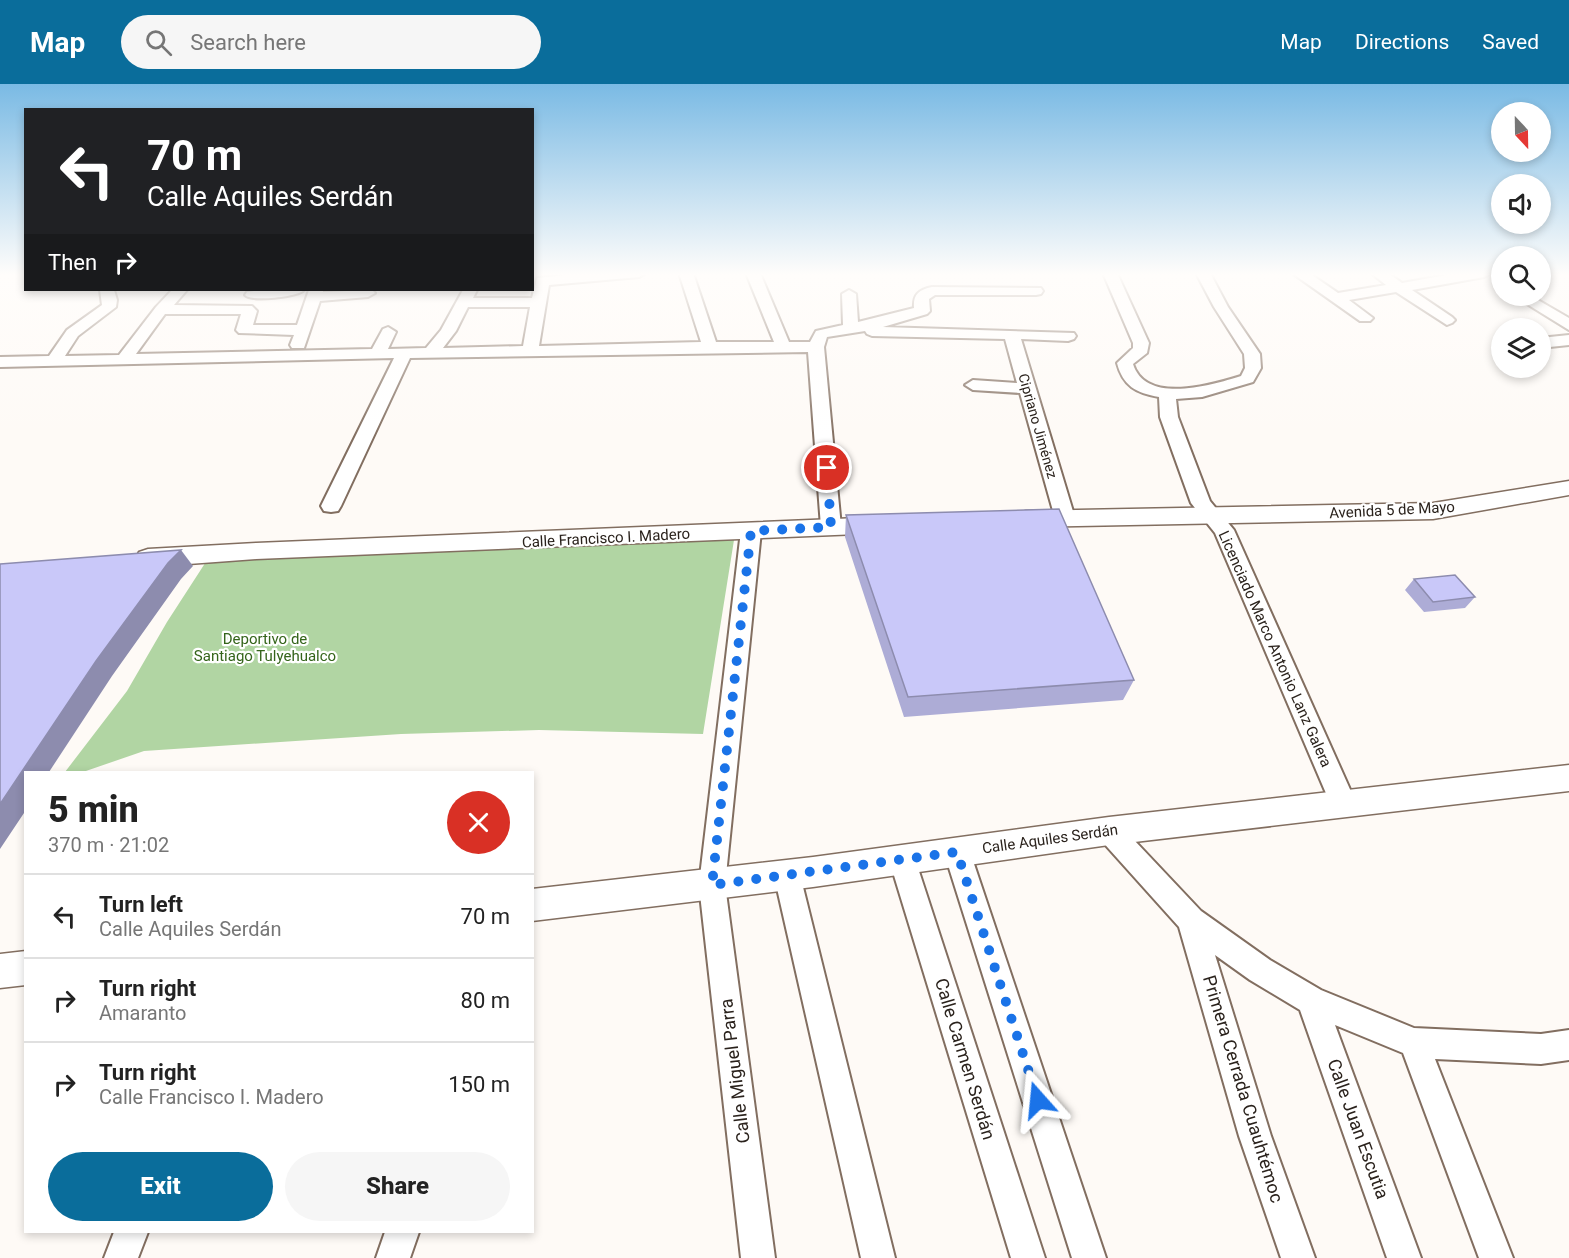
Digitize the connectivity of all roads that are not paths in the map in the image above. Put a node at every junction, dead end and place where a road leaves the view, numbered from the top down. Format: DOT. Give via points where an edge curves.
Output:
graph roads {
  1 [pos="79,328"];
  2 [pos="148,328"];
  3 [pos="245,328"];
  4 [pos="450,328"];
  5 [pos="534,328"];
  6 [pos="704,328"];
  7 [pos="776,328"];
  8 [pos="846,328"];
  9 [pos="856,328"];
  10 [pos="1134,328"];
  11 [pos="1235,328"];
  12 [pos="302,330"];
  13 [pos="388,333"];
  14 [pos="1012,335"];
  15 [pos="1068,336"];
  16 [pos="1569,340"];
  17 [pos="1551,342"];
  18 [pos="783,346"];
  19 [pos="710,347"];
  20 [pos="816,347"];
  21 [pos="530,351"];
  22 [pos="404,354"];
  23 [pos="429,354"];
  24 [pos="295,355"];
  25 [pos="377,355"];
  26 [pos="126,358"];
  27 [pos="54,360"];
  28 [pos="0,362"];
  29 [pos="973,385"];
  30 [pos="1026,388"];
  31 [pos="1167,394"];
  32 [pos="1569,488"];
  33 [pos="331,506"];
  34 [pos="1213,517"];
  35 [pos="1065,518"];
  36 [pos="1005,520"];
  37 [pos="910,524"];
  38 [pos="831,527"];
  39 [pos="751,531"];
  40 [pos="131,560"];
  41 [pos="1569,778"];
  42 [pos="1344,805"];
  43 [pos="1109,831"];
  44 [pos="957,852"];
  45 [pos="902,859"];
  46 [pos="786,875"];
  47 [pos="712,885"];
  48 [pos="534,905"];
  49 [pos="1191,920"];
  50 [pos="24,968"];
  51 [pos="0,971"];
  52 [pos="1311,1000"];
  53 [pos="1414,1043"];
  54 [pos="1569,1045"];
  55 [pos="131,1233"];
  56 [pos="402,1233"];
  57 [pos="120,1258"];
  58 [pos="393,1258"];
  59 [pos="758,1258"];
  60 [pos="878,1258"];
  61 [pos="1028,1258"];
  62 [pos="1089,1258"];
  63 [pos="1298,1258"];
  64 [pos="1404,1258"];
  65 [pos="1496,1258"];
  1 -- 27 [label="street"];
  2 -- 26 [label="street"];
  3 -- 12 [label="street"];
  4 -- 23 [label="street"];
  5 -- 21 [label="street"];
  6 -- 19 [label="street"];
  7 -- 18 [label="street"];
  8 -- 20 [label="street" via="821,333"];
  9 -- 14 [label="street" via="893,333"];
  10 -- 31 [label="street" via="1141,350 1125,363 1129,377 1150,390"];
  11 -- 31 [label="street" via="1252,354 1253,368 1247,379 1226,387"];
  12 -- 24 [label="street"];
  13 -- 25 [label="street"];
  14 -- 15 [label="street"];
  14 -- 30 [label="street, Cipriano Jiménez"];
  16 -- 17 [label="street"];
  18 -- 19 [label="street"];
  18 -- 20 [label="street"];
  19 -- 21 [label="street"];
  20 -- 38 [label="street"];
  21 -- 23 [label="street"];
  22 -- 23 [label="street"];
  22 -- 25 [label="street"];
  22 -- 33 [label="street"];
  24 -- 25 [label="street"];
  24 -- 26 [label="street"];
  26 -- 27 [label="street"];
  27 -- 28 [label="street"];
  29 -- 30 [label="street"];
  30 -- 35 [label="street, Cipriano Jiménez"];
  31 -- 34 [label="street, Licenciado Marco Antonio Lanz Galera" via="1169,417 1201,503"];
  32 -- 34 [label="main road, Avenida 5 de Mayo" via="1433,511"];
  34 -- 35 [label="main road"];
  34 -- 42 [label="street, Licenciado Marco Antonio Lanz Galera" via="1224,530"];
  35 -- 36 [label="main road"];
  37 -- 38 [label="main road, Calle Francisco I. Madero"];
  38 -- 39 [label="main road, Calle Francisco I. Madero"];
  39 -- 40 [label="main road, Calle Francisco I. Madero" via="256,551"];
  39 -- 47 [label="street, Calle Miguel Parra"];
  41 -- 42 [label="main road, Calle Aquiles Serdán"];
  42 -- 43 [label="main road, Calle Aquiles Serdán"];
  43 -- 44 [label="main road, Calle Aquiles Serdán"];
  43 -- 49 [label="street"];
  44 -- 45 [label="main road, Calle Aquiles Serdán"];
  44 -- 62 [label="street"];
  45 -- 46 [label="main road, Calle Aquiles Serdán"];
  45 -- 61 [label="street, Calle Carmen Serdán"];
  46 -- 47 [label="main road, Calle Aquiles Serdán"];
  46 -- 60 [label="street"];
  47 -- 48 [label="main road, Calle Aquiles Serdán"];
  47 -- 59 [label="street, Calle Miguel Parra"];
  49 -- 52 [label="street" via="1260,970"];
  49 -- 63 [label="street, Primera Cerrada Cuauhtémoc" via="1255,1136"];
  50 -- 51 [label="main road"];
  52 -- 53 [label="street"];
  52 -- 64 [label="street, Calle Juan Escutia"];
  53 -- 54 [label="street" via="1541,1049"];
  53 -- 65 [label="street"];
  55 -- 57 [label="street"];
  56 -- 58 [label="street"];
}
